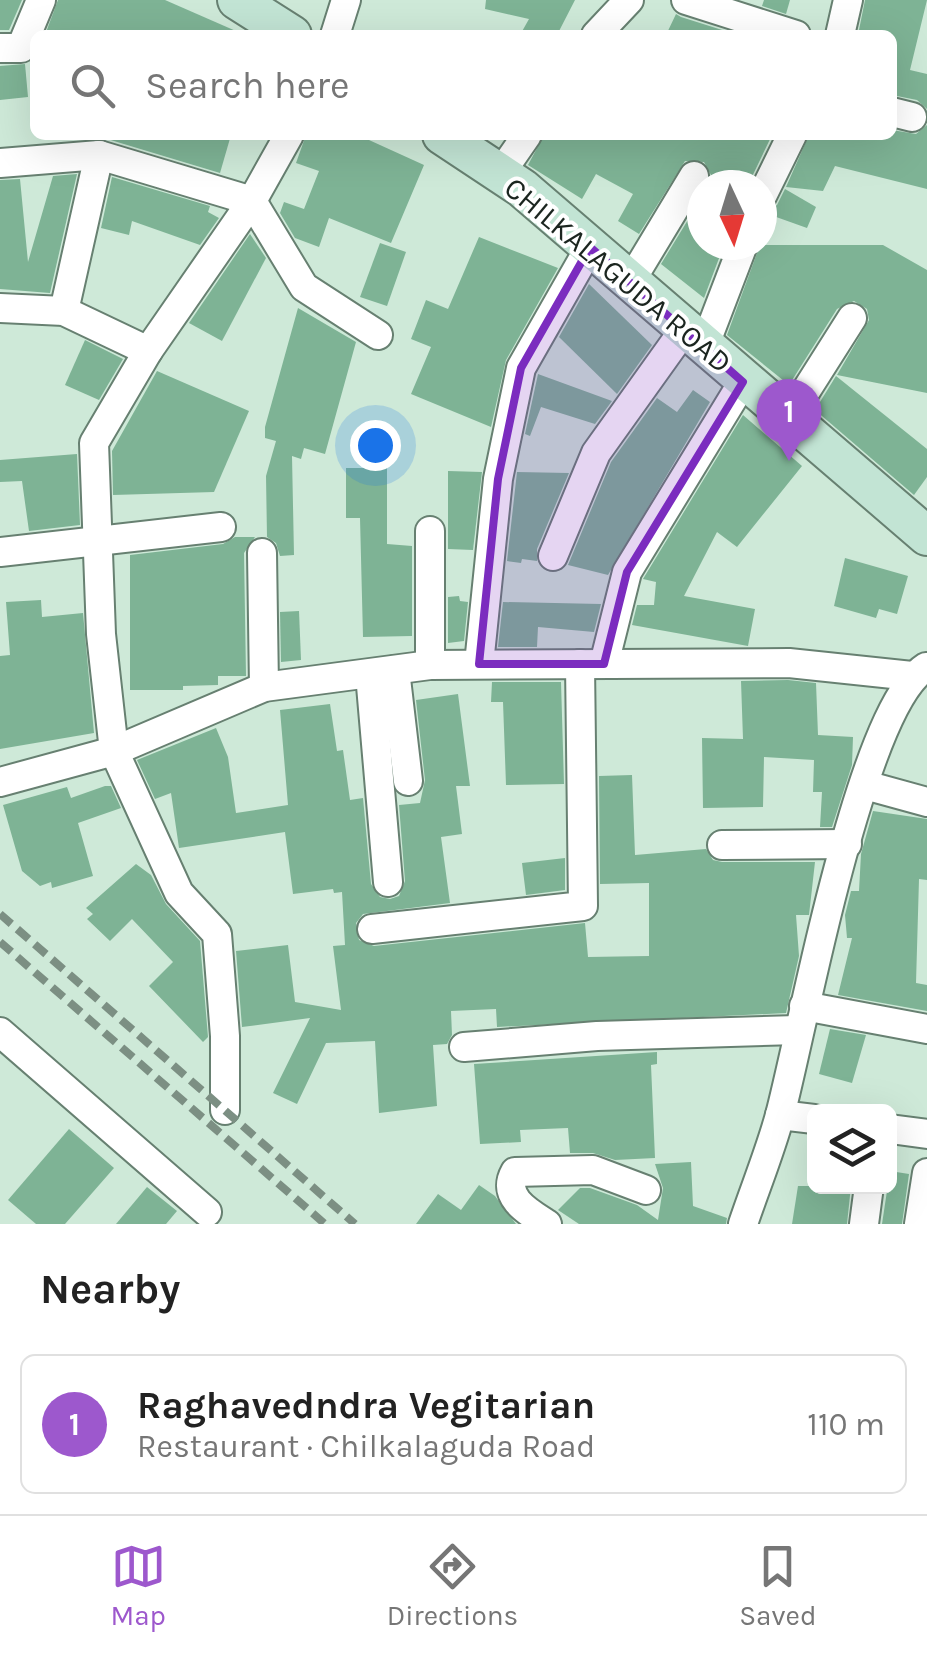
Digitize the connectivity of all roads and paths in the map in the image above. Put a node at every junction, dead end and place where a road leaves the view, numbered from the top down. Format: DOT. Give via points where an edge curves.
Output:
graph roads {
  1 [pos="41,0"];
  2 [pos="236,0"];
  3 [pos="346,0"];
  4 [pos="629,0"];
  5 [pos="686,0"];
  6 [pos="848,0"];
  7 [pos="284,30"];
  8 [pos="337,30"];
  9 [pos="601,30"];
  10 [pos="780,30"];
  11 [pos="841,30"];
  12 [pos="0,48"];
  13 [pos="287,140"];
  14 [pos="449,140"];
  15 [pos="524,140"];
  16 [pos="790,140"];
  17 [pos="99,155"];
  18 [pos="0,164"];
  19 [pos="775,170"];
  20 [pos="500,174"];
  21 [pos="687,188"];
  22 [pos="252,201"];
  23 [pos="590,246"];
  24 [pos="735,260"];
  25 [pos="630,282"];
  26 [pos="0,308"];
  27 [pos="64,311"];
  28 [pos="852,318"];
  29 [pos="378,335"];
  30 [pos="694,338"];
  31 [pos="148,351"];
  32 [pos="743,382"];
  33 [pos="788,419"];
  34 [pos="221,527"];
  35 [pos="430,531"];
  36 [pos="927,536"];
  37 [pos="98,540"];
  38 [pos="0,552"];
  39 [pos="262,553"];
  40 [pos="552,556"];
  41 [pos="479,664"];
  42 [pos="592,664"];
  43 [pos="430,665"];
  44 [pos="919,671"];
  45 [pos="382,672"];
  46 [pos="264,687"];
  47 [pos="114,751"];
  48 [pos="408,781"];
  49 [pos="0,782"];
  50 [pos="865,785"];
  51 [pos="927,802"];
  52 [pos="848,844"];
  53 [pos="722,845"];
  54 [pos="388,882"];
  55 [pos="372,929"];
  56 [pos="800,1018"];
  57 [pos="927,1028"];
  58 [pos="0,1032"];
  59 [pos="464,1047"];
  60 [pos="224,1110"];
  61 [pos="780,1115"];
  62 [pos="807,1118"];
  63 [pos="897,1130"];
  64 [pos="927,1134"];
  65 [pos="927,1174"];
  66 [pos="646,1190"];
  67 [pos="868,1194"];
  68 [pos="207,1220"];
  69 [pos="546,1224"];
  70 [pos="743,1224"];
  71 [pos="864,1224"];
  72 [pos="919,1224"];
  1 -- 12 [label="street" via="21,48"];
  2 -- 7 [label="main road"];
  3 -- 8 [label="street"];
  4 -- 9 [label="street"];
  5 -- 10 [label="street"];
  6 -- 11 [label="street"];
  13 -- 22 [label="street"];
  14 -- 20 [label="main road, CHILKALAGUDA ROAD"];
  15 -- 20 [label="street"];
  16 -- 19 [label="street"];
  17 -- 18 [label="street"];
  17 -- 22 [label="street"];
  17 -- 27 [label="street"];
  20 -- 23 [label="main road, CHILKALAGUDA ROAD"];
  21 -- 25 [label="street"];
  22 -- 29 [label="street" via="304,286"];
  22 -- 31 [label="street"];
  23 -- 25 [label="main road, CHILKALAGUDA ROAD"];
  23 -- 41 [label="street" via="521,368 498,479"];
  24 -- 30 [label="street"];
  25 -- 30 [label="main road, CHILKALAGUDA ROAD"];
  26 -- 27 [label="street"];
  27 -- 31 [label="street"];
  28 -- 33 [label="street"];
  30 -- 32 [label="main road, CHILKALAGUDA ROAD"];
  30 -- 40 [label="street" via="596,453"];
  31 -- 37 [label="street" via="94,443"];
  32 -- 33 [label="main road, CHILKALAGUDA ROAD"];
  32 -- 42 [label="street" via="628,572"];
  33 -- 36 [label="main road, CHILKALAGUDA ROAD"];
  34 -- 37 [label="street"];
  35 -- 43 [label="street"];
  37 -- 38 [label="street"];
  37 -- 47 [label="street"];
  39 -- 46 [label="street"];
  41 -- 42 [label="street"];
  41 -- 43 [label="street"];
  42 -- 44 [label="street" via="789,663"];
  42 -- 55 [label="street" via="583,906"];
  43 -- 45 [label="street"];
  44 -- 50 [label="street" via="879,738"];
  45 -- 46 [label="street"];
  45 -- 48 [label="street"];
  45 -- 54 [label="street"];
  46 -- 47 [label="street"];
  47 -- 49 [label="street"];
  47 -- 60 [label="street" via="179,893 217,934"];
  50 -- 51 [label="street"];
  50 -- 52 [label="street"];
  52 -- 53 [label="street"];
  52 -- 56 [label="street"];
  56 -- 57 [label="street"];
  56 -- 59 [label="street"];
  56 -- 61 [label="street"];
  58 -- 68 [label="street"];
  61 -- 62 [label="street"];
  61 -- 70 [label="street"];
  63 -- 64 [label="street"];
  65 -- 72 [label="street"];
  66 -- 69 [label="street" via="584,1169 514,1172 514,1198"];
  67 -- 71 [label="street"];
}
